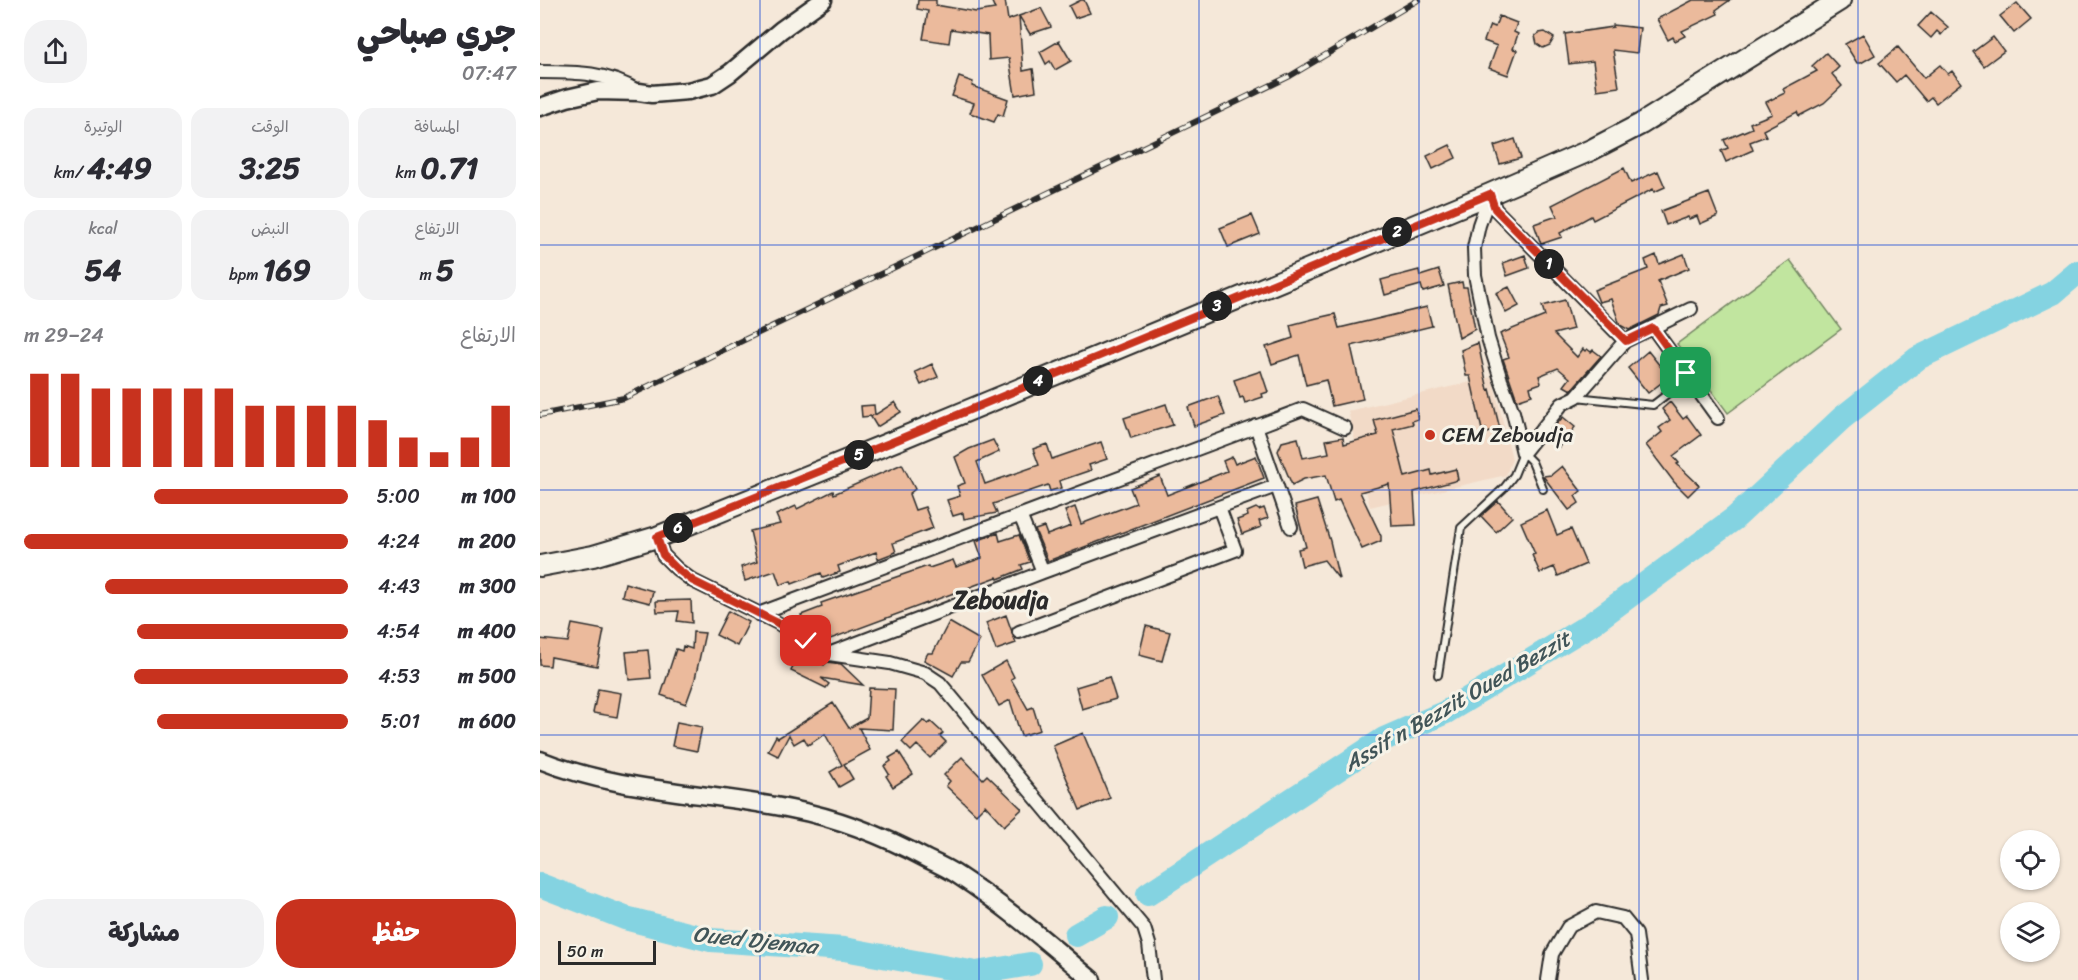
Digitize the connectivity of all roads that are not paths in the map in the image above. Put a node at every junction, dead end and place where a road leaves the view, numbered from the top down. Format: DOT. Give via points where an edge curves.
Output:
graph roads {
  1 [pos="823,0"];
  2 [pos="1840,0"];
  3 [pos="540,72"];
  4 [pos="639,92"];
  5 [pos="540,107"];
  6 [pos="1490,194"];
  7 [pos="1691,309"];
  8 [pos="1653,328"];
  9 [pos="1626,341"];
  10 [pos="1675,388"];
  11 [pos="1576,397"];
  12 [pos="1718,418"];
  13 [pos="1256,426"];
  14 [pos="1345,428"];
  15 [pos="1523,453"];
  16 [pos="1276,486"];
  17 [pos="1543,489"];
  18 [pos="1219,507"];
  19 [pos="1020,515"];
  20 [pos="1291,526"];
  21 [pos="657,537"];
  22 [pos="540,566"];
  23 [pos="1043,572"];
  24 [pos="758,614"];
  25 [pos="1019,632"];
  26 [pos="829,654"];
  27 [pos="1438,675"];
  28 [pos="540,760"];
  29 [pos="1092,980"];
  30 [pos="1153,980"];
  31 [pos="1548,980"];
  32 [pos="1642,980"];
  1 -- 4 [label="main road" via="712,85 688,91"];
  2 -- 6 [label="main road" via="1641,124"];
  3 -- 4 [label="street" via="592,73 626,83"];
  4 -- 5 [label="main road" via="591,92"];
  6 -- 9 [label="street" via="1495,209"];
  6 -- 15 [label="street" via="1474,248 1475,275 1488,338 1514,412"];
  6 -- 21 [label="main road"];
  7 -- 8 [label="street"];
  8 -- 9 [label="street"];
  8 -- 12 [label="street"];
  9 -- 11 [label="street"];
  10 -- 11 [label="lane" via="1653,405"];
  11 -- 15 [label="street" via="1562,404"];
  13 -- 14 [label="street" via="1303,409"];
  13 -- 16 [label="street"];
  13 -- 19 [label="street"];
  15 -- 17 [label="lane" via="1532,462"];
  15 -- 27 [label="lane" via="1504,488 1461,528"];
  16 -- 18 [label="street"];
  16 -- 20 [label="street"];
  18 -- 23 [label="street"];
  18 -- 25 [label="street" via="1235,550"];
  19 -- 23 [label="street"];
  19 -- 24 [label="street"];
  21 -- 22 [label="main road"];
  21 -- 24 [label="street" via="663,555 677,569 712,592"];
  23 -- 26 [label="street"];
  24 -- 26 [label="street"];
  26 -- 30 [label="street" via="890,663 940,683 1144,928"];
  28 -- 29 [label="main road" via="594,777 668,792 831,818 895,842 957,874 1023,922"];
  31 -- 32 [label="street" via="1552,954 1568,927 1596,912 1623,918 1636,934"];
}
